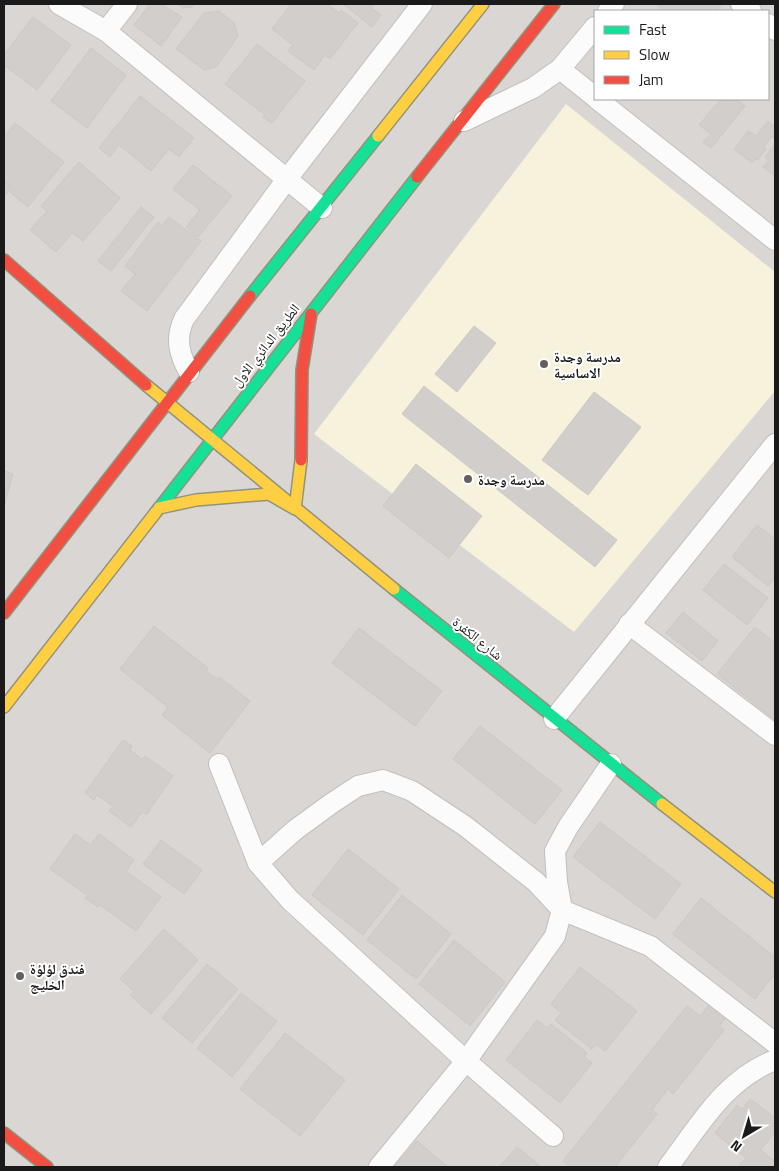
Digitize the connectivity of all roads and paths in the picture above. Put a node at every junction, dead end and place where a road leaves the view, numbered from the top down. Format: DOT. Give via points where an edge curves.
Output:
graph roads {
  1 [pos="59,4"];
  2 [pos="127,4"];
  3 [pos="422,4"];
  4 [pos="483,4"];
  5 [pos="554,4"];
  6 [pos="594,27"];
  7 [pos="106,30"];
  8 [pos="560,69"];
  9 [pos="594,96"];
  10 [pos="599,100"];
  11 [pos="460,123"];
  12 [pos="287,178"];
  13 [pos="322,208"];
  14 [pos="775,240"];
  15 [pos="4,260"];
  16 [pos="312,310"];
  17 [pos="189,372"];
  18 [pos="166,403"];
  19 [pos="212,438"];
  20 [pos="775,444"];
  21 [pos="159,508"];
  22 [pos="295,509"];
  23 [pos="4,613"];
  24 [pos="629,624"];
  25 [pos="4,707"];
  26 [pos="554,720"];
  27 [pos="775,735"];
  28 [pos="219,764"];
  29 [pos="611,764"];
  30 [pos="258,863"];
  31 [pos="772,882"];
  32 [pos="562,910"];
  33 [pos="775,1043"];
  34 [pos="775,1060"];
  35 [pos="466,1061"];
  36 [pos="4,1133"];
  37 [pos="553,1136"];
  38 [pos="47,1167"];
  39 [pos="379,1167"];
  40 [pos="668,1167"];
  1 -- 7 [label="street"];
  2 -- 7 [label="street"];
  3 -- 12 [label="street"];
  4 -- 13 [label="main road"];
  5 -- 11 [label="main road, الطريق الدائري الاول"];
  6 -- 8 [label="street"];
  7 -- 12 [label="street"];
  8 -- 9 [label="street"];
  8 -- 11 [label="street" via="533,88"];
  10 -- 14 [label="street"];
  11 -- 16 [label="main road, الطريق الدائري الاول"];
  12 -- 13 [label="street"];
  12 -- 17 [label="street" via="184,319 178,344"];
  13 -- 17 [label="main road"];
  15 -- 18 [label="main road, شارع الكفرة"];
  16 -- 19 [label="main road, الطريق الدائري الاول"];
  16 -- 22 [label="main road" via="302,370 301,463"];
  17 -- 18 [label="main road"];
  18 -- 19 [label="main road, شارع الكفرة"];
  18 -- 23 [label="main road"];
  19 -- 21 [label="main road, الطريق الدائري الاول"];
  19 -- 22 [label="main road, شارع الكفرة"];
  20 -- 24 [label="street"];
  21 -- 22 [label="main road" via="196,500 269,494"];
  21 -- 25 [label="main road, الطريق الدائري الاول"];
  22 -- 26 [label="main road, شارع الكفرة"];
  24 -- 26 [label="street"];
  24 -- 27 [label="street"];
  26 -- 29 [label="main road, شارع الكفرة"];
  28 -- 30 [label="street"];
  29 -- 31 [label="main road, شارع الكفرة"];
  29 -- 32 [label="street" via="555,850"];
  30 -- 32 [label="street" via="332,803 358,786 383,780 412,791 465,826 536,882"];
  30 -- 35 [label="street" via="290,900"];
  32 -- 33 [label="street" via="650,946"];
  32 -- 35 [label="street" via="555,936"];
  34 -- 40 [label="street" via="756,1068 725,1091"];
  35 -- 37 [label="street"];
  35 -- 39 [label="street"];
  36 -- 38 [label="main road"];
}
